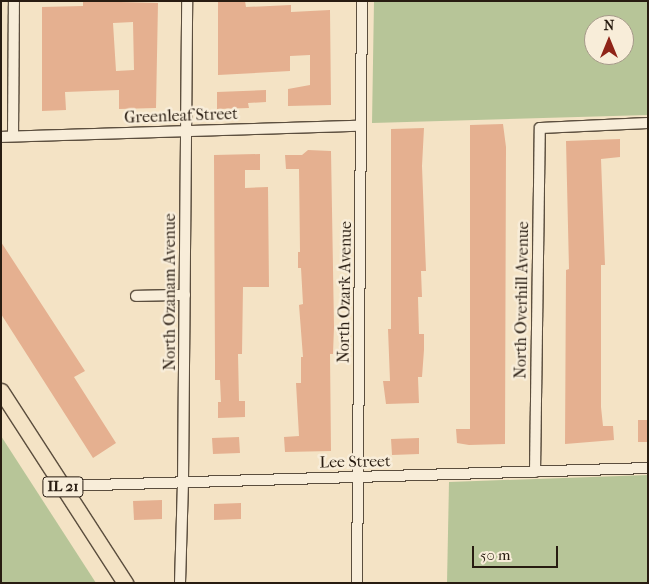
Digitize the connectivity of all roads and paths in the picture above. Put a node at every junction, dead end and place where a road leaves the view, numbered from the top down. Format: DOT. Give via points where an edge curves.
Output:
graph roads {
  1 [pos="14,1"];
  2 [pos="187,1"];
  3 [pos="362,1"];
  4 [pos="648,123"];
  5 [pos="361,126"];
  6 [pos="186,131"];
  7 [pos="13,136"];
  8 [pos="1,137"];
  9 [pos="185,295"];
  10 [pos="136,296"];
  11 [pos="1,390"];
  12 [pos="648,468"];
  13 [pos="535,472"];
  14 [pos="358,477"];
  15 [pos="184,481"];
  16 [pos="63,486"];
  17 [pos="125,583"];
  18 [pos="180,583"];
  19 [pos="357,583"];
  1 -- 7 [label="street"];
  2 -- 6 [label="street, North Ozanam Avenue"];
  3 -- 5 [label="street, North Ozark Avenue"];
  4 -- 13 [label="street, North Overhill Avenue" via="540,128"];
  5 -- 6 [label="street, Greenleaf Street"];
  5 -- 14 [label="street, North Ozark Avenue"];
  6 -- 7 [label="street, Greenleaf Street"];
  6 -- 9 [label="street, North Ozanam Avenue"];
  7 -- 8 [label="street, Greenleaf Street"];
  9 -- 10 [label="street"];
  9 -- 15 [label="street, North Ozanam Avenue"];
  11 -- 16 [label="main road, IL 21"];
  12 -- 13 [label="street, Lee Street"];
  13 -- 14 [label="street, Lee Street"];
  14 -- 15 [label="street, Lee Street"];
  14 -- 19 [label="street, North Ozark Avenue"];
  15 -- 16 [label="street, Lee Street"];
  15 -- 18 [label="street, North Ozanam Avenue"];
  16 -- 17 [label="main road, IL 21"];
}
